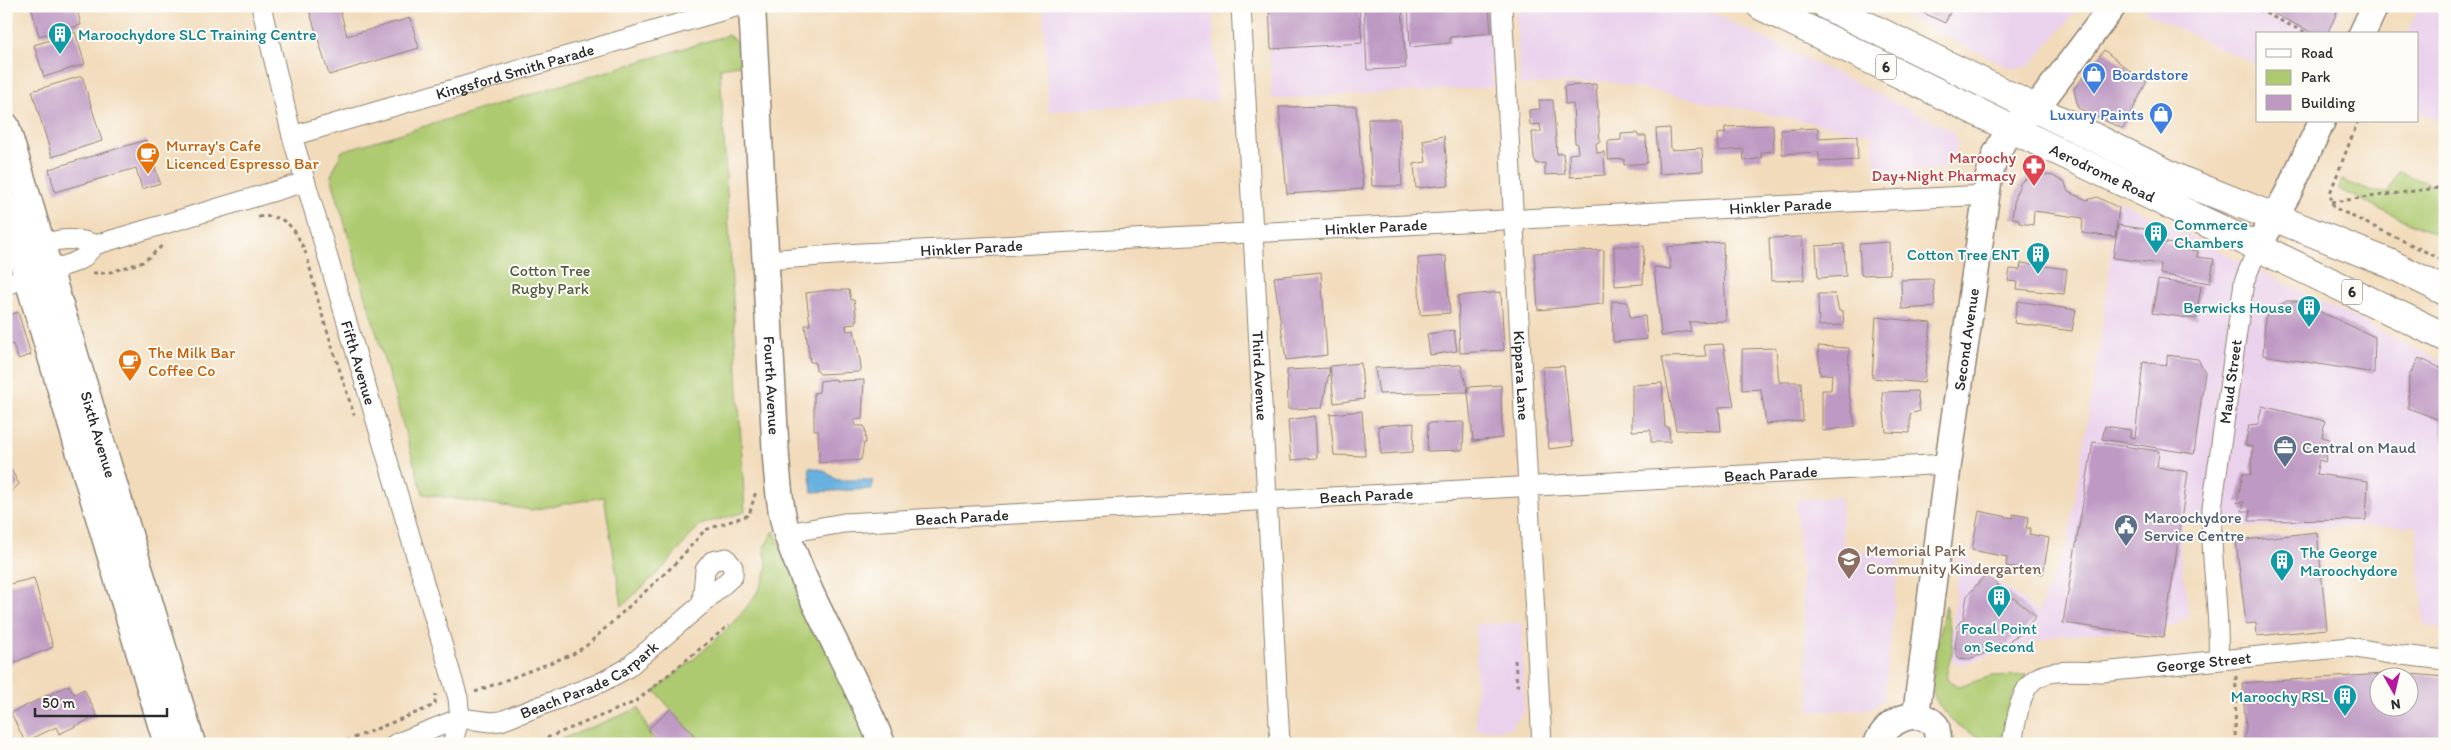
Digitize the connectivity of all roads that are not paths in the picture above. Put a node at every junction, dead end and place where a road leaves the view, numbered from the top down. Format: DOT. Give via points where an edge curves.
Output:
graph roads {
  1 [pos="261,6"];
  2 [pos="739,6"];
  3 [pos="752,6"];
  4 [pos="1241,6"];
  5 [pos="1502,6"];
  6 [pos="1761,6"];
  7 [pos="1826,6"];
  8 [pos="2113,6"];
  9 [pos="2374,6"];
  10 [pos="2363,32"];
  11 [pos="2036,108"];
  12 [pos="2322,122"];
  13 [pos="6,126"];
  14 [pos="2010,128"];
  15 [pos="292,136"];
  16 [pos="305,182"];
  17 [pos="1986,195"];
  18 [pos="6,206"];
  19 [pos="2274,218"];
  20 [pos="1514,219"];
  21 [pos="1252,233"];
  22 [pos="95,245"];
  23 [pos="2258,247"];
  24 [pos="23,250"];
  25 [pos="766,260"];
  26 [pos="28,279"];
  27 [pos="2445,291"];
  28 [pos="2445,337"];
  29 [pos="1948,464"];
  30 [pos="1528,487"];
  31 [pos="1267,500"];
  32 [pos="787,533"];
  33 [pos="702,604"];
  34 [pos="2227,660"];
  35 [pos="2445,660"];
  36 [pos="1916,715"];
  37 [pos="460,718"];
  38 [pos="167,744"];
  39 [pos="192,744"];
  40 [pos="395,744"];
  41 [pos="452,744"];
  42 [pos="882,744"];
  43 [pos="1280,744"];
  44 [pos="1542,744"];
  45 [pos="1877,744"];
  46 [pos="1936,744"];
  47 [pos="2012,744"];
  1 -- 15 [label="street, Fifth Avenue"];
  2 -- 15 [label="street, Kingsford Smith Parade"];
  3 -- 25 [label="street, Fourth Avenue"];
  4 -- 21 [label="street, Third Avenue"];
  5 -- 20 [label="street, Kippara Lane"];
  6 -- 14 [label="main road, Aerodrome Road / 6"];
  7 -- 11 [label="main road, Aerodrome Road / 6"];
  8 -- 11 [label="street, Second Avenue"];
  9 -- 10 [label="street"];
  11 -- 14 [label="street, Second Avenue"];
  11 -- 19 [label="main road, Aerodrome Road / 6" via="2183,181"];
  12 -- 19 [label="street, Maud Street"];
  13 -- 24 [label="street, Sixth Avenue"];
  14 -- 17 [label="street, Second Avenue" via="1992,165"];
  14 -- 23 [label="main road, Aerodrome Road / 6"];
  15 -- 16 [label="street, Fifth Avenue"];
  16 -- 22 [label="street"];
  16 -- 37 [label="street, Fifth Avenue" via="458,698"];
  17 -- 20 [label="street, Hinkler Parade"];
  17 -- 29 [label="street, Second Avenue"];
  18 -- 24 [label="street, Sixth Avenue"];
  19 -- 23 [label="street, Maud Street"];
  19 -- 27 [label="main road, Aerodrome Road / 6" via="2389,263"];
  20 -- 21 [label="street, Hinkler Parade"];
  20 -- 30 [label="street, Kippara Lane"];
  21 -- 25 [label="street, Hinkler Parade"];
  21 -- 31 [label="street, Third Avenue"];
  22 -- 24 [label="street" via="72,239"];
  22 -- 26 [label="street" via="82,258"];
  23 -- 28 [label="main road, Aerodrome Road / 6"];
  23 -- 34 [label="street, Maud Street" via="2244,282 2210,532 2220,636"];
  24 -- 26 [label="street, Sixth Avenue"];
  25 -- 32 [label="street, Fourth Avenue" via="778,486"];
  26 -- 38 [label="street, Sixth Avenue"];
  26 -- 39 [label="street, Sixth Avenue"];
  29 -- 30 [label="street, Beach Parade"];
  29 -- 36 [label="street, Second Avenue"];
  30 -- 31 [label="street, Beach Parade"];
  30 -- 44 [label="street, Kippara Lane"];
  31 -- 32 [label="street, Beach Parade" via="844,524"];
  31 -- 43 [label="street, Third Avenue"];
  32 -- 42 [label="street, Fourth Avenue" via="802,574"];
  33 -- 37 [label="street, Beach Parade Carpark" via="643,656 600,683 501,721"];
  34 -- 35 [label="street, George Street" via="2350,646"];
  34 -- 47 [label="street, George Street" via="2102,672 2059,670 2041,675 2020,698"];
  36 -- 45 [label="street" via="1895,722"];
  36 -- 46 [label="street" via="1936,726"];
  37 -- 40 [label="street"];
  37 -- 41 [label="street"];
}
